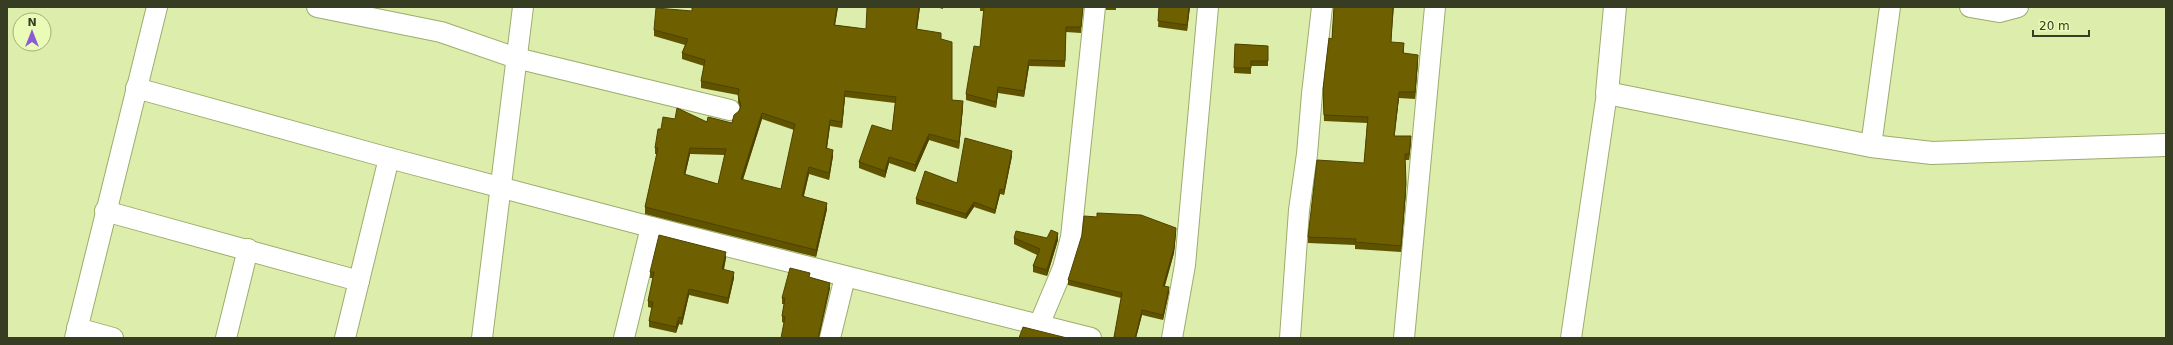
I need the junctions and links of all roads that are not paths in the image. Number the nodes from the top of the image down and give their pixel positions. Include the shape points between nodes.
1 (157, 7) edge
2 (317, 7) edge
3 (522, 7) edge
4 (1095, 7) edge
5 (1208, 7) edge
6 (1322, 7) edge
7 (1435, 7) edge
8 (1615, 7) edge
9 (1890, 7) edge
10 (1970, 7) edge
11 (2018, 7) edge
12 (516, 58) junction
13 (136, 88) junction
14 (1607, 93) junction
15 (730, 110) dead end
16 (2166, 145) edge
17 (1871, 146) junction
18 (389, 158) junction
19 (499, 188) junction
20 (105, 211) junction
21 (651, 227) junction
22 (248, 249) junction
23 (844, 277) junction
24 (359, 281) junction
25 (1039, 325) junction
26 (76, 333) edge
27 (113, 338) edge
28 (226, 338) edge
29 (345, 338) edge
30 (482, 338) edge
31 (624, 338) edge
32 (830, 338) edge
33 (1091, 338) edge
34 (1172, 338) edge
35 (1290, 338) edge
36 (1404, 338) edge
37 (1571, 338) edge

1 - 13 street
2 - 12 street via 441,32
3 - 12 street
4 - 25 street via 1071,237 1063,268
5 - 34 street via 1185,264
6 - 35 street via 1299,210
7 - 36 street
8 - 14 street
9 - 17 street
10 - 11 street via 1999,12
12 - 15 street
12 - 19 street
13 - 18 street
13 - 20 street
14 - 17 street
14 - 37 street
16 - 17 street via 1932,153
18 - 19 street
18 - 24 street
19 - 21 street
19 - 30 street
20 - 22 street
20 - 26 street
21 - 23 street
21 - 31 street
22 - 24 street
22 - 28 street
23 - 25 street
23 - 32 street
24 - 29 street
25 - 33 street
26 - 27 street

